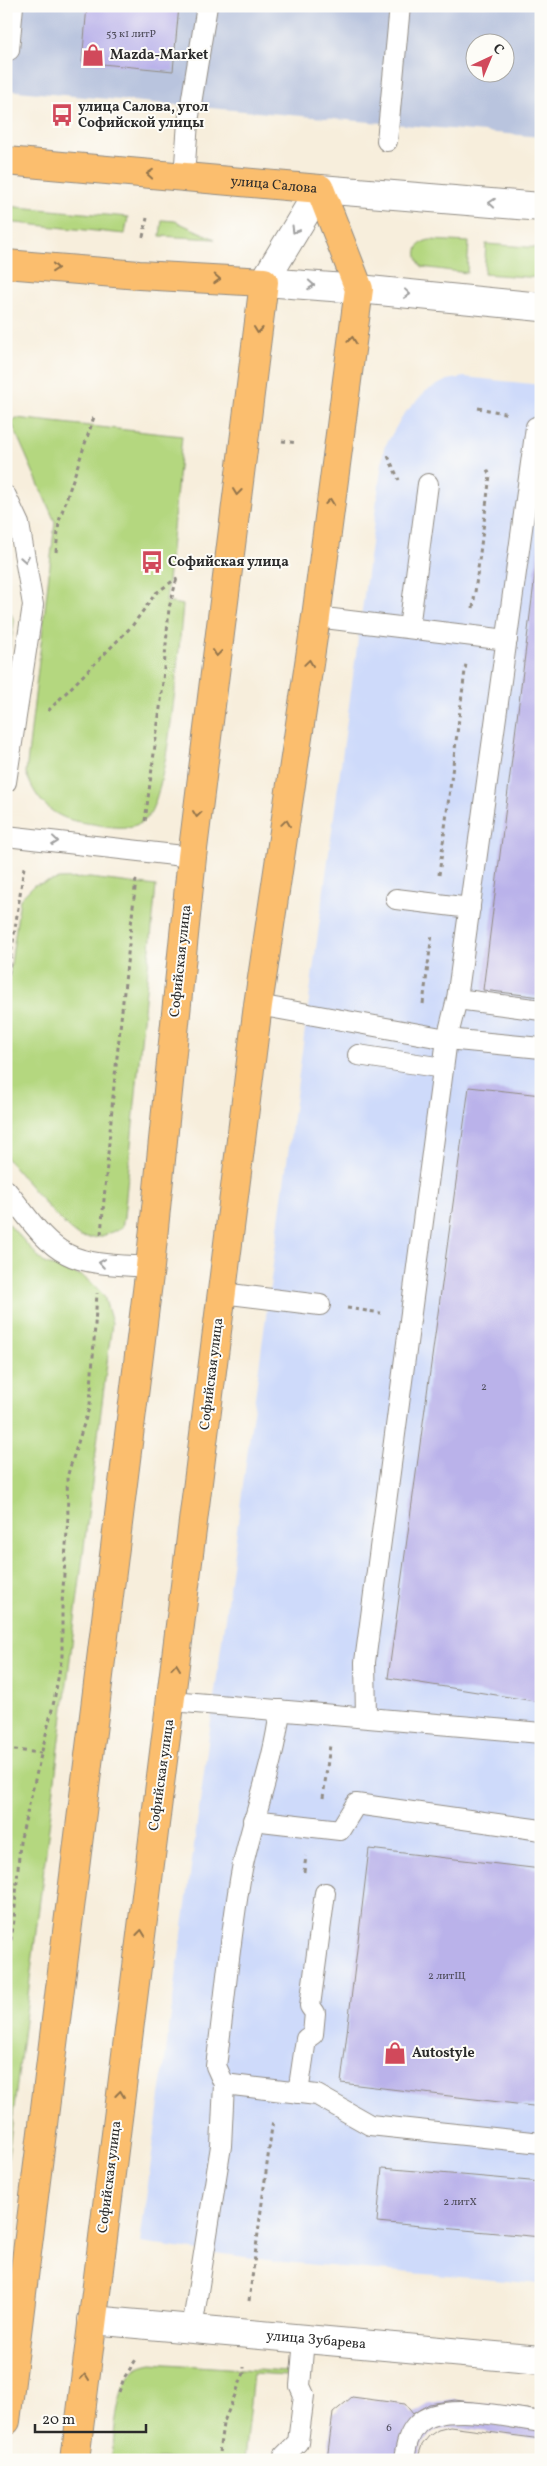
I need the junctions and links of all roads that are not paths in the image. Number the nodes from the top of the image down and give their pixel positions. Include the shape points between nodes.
1 (13, 6) edge
2 (207, 6) edge
3 (400, 6) edge
4 (6, 50) edge
5 (387, 141) dead end
6 (6, 160) edge
7 (184, 177) junction
8 (320, 189) junction
9 (541, 207) edge
10 (6, 264) edge
11 (264, 282) junction
12 (358, 289) junction
13 (541, 307) edge
14 (541, 425) edge
15 (428, 484) dead end
16 (6, 496) edge
17 (316, 617) junction
18 (409, 628) junction
19 (507, 640) junction
20 (7, 775) edge
21 (6, 836) edge
22 (192, 857) junction
23 (396, 899) dead end
24 (470, 908) junction
25 (457, 999) junction
26 (258, 1005) junction
27 (541, 1010) edge
28 (447, 1039) junction
29 (541, 1048) edge
30 (358, 1055) dead end
31 (443, 1068) junction
32 (6, 1190) edge
33 (150, 1267) junction
34 (222, 1293) junction
35 (320, 1305) road end
36 (172, 1701) junction
37 (280, 1710) junction
38 (366, 1716) junction
39 (541, 1733) edge
40 (252, 1820) junction
41 (541, 1830) edge
42 (325, 1893) dead end
43 (224, 2084) junction
44 (298, 2093) junction
45 (541, 2143) edge
46 (92, 2320) junction
47 (192, 2329) junction
48 (304, 2339) junction
49 (541, 2360) edge
50 (6, 2421) edge
51 (541, 2422) edge
52 (75, 2460) edge
53 (284, 2460) edge
54 (404, 2460) edge

1 - 4 lane via 9,50
2 - 7 lane via 188,122
3 - 5 lane
7 -> 6 main road, улица Салова
7 - 8 main road, улица Салова
9 -> 8 street, улица Салова
8 -> 11 street, Софийская улица
8 - 12 main road, Софийская улица
10 -> 11 main road
11 -> 12 street
11 -> 22 main road, Софийская улица
12 -> 13 street
17 -> 12 main road, Софийская улица
14 - 19 lane via 536,427
15 - 18 lane
16 -> 20 lane via 19,524 33,605
17 - 18 lane
26 -> 17 main road, Софийская улица
18 - 19 lane
19 - 24 lane
21 -> 22 lane
22 - 33 main road, Софийская улица
23 - 24 lane
24 - 25 lane
25 - 27 lane
25 - 28 lane
26 - 28 lane
26 - 34 main road, Софийская улица
28 - 29 lane
28 - 31 lane
30 - 31 lane
31 - 38 lane via 365,1662
33 -> 32 lane via 99,1263 67,1254 44,1236
33 - 50 main road, Софийская улица
34 - 35 lane
36 -> 34 main road, Софийская улица
36 - 37 lane
46 -> 36 main road, Софийская улица
37 - 38 lane
37 - 40 lane via 277,1736
38 - 39 lane
40 - 41 lane via 340,1830 356,1804
40 - 43 lane via 216,2066
42 - 44 lane via 310,2006 316,2013 313,2034 306,2039
43 - 44 lane
43 - 47 lane via 221,2146
44 - 45 lane via 317,2095 370,2125
46 - 47 street, улица Зубарева
52 -> 46 main road, Софийская улица
47 - 48 street, улица Зубарева
48 - 49 street, улица Зубарева
48 - 53 lane via 300,2386 304,2395 298,2442
51 - 54 lane via 444,2411 419,2423 407,2440

